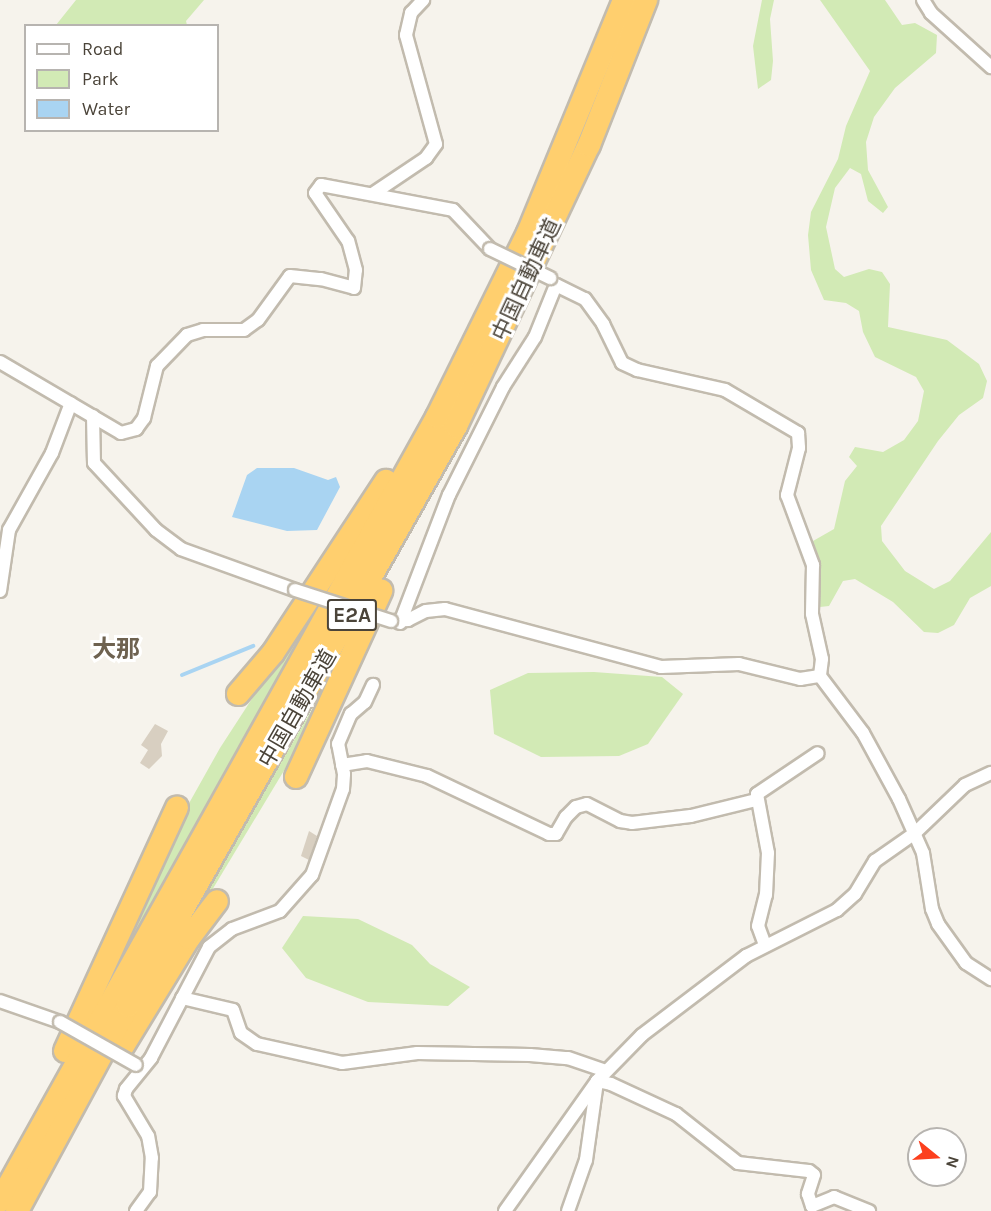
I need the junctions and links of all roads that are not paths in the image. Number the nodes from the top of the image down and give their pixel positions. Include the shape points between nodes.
1 (423, 0) edge
2 (624, 0) edge
3 (646, 0) edge
4 (923, 0) edge
5 (991, 67) edge
6 (374, 193) junction
7 (553, 281) junction
8 (470, 352) junction
9 (0, 362) edge
10 (71, 403) junction
11 (93, 416) junction
12 (456, 426) junction
13 (0, 591) edge
14 (395, 622) junction
15 (820, 676) junction
16 (373, 685) dead end
17 (238, 694) dead end
18 (818, 753) dead end
19 (342, 765) junction
20 (991, 773) edge
21 (296, 777) dead end
22 (756, 800) junction
23 (177, 807) dead end
24 (915, 833) junction
25 (217, 901) dead end
26 (765, 945) junction
27 (991, 979) edge
28 (183, 998) junction
29 (0, 1001) edge
30 (140, 1067) junction
31 (601, 1076) junction
32 (55, 1141) junction
33 (0, 1191) edge
34 (0, 1201) edge
35 (17, 1211) edge
36 (136, 1211) edge
37 (506, 1211) edge
38 (567, 1211) edge
39 (868, 1211) edge

1 - 6 street via 411,13 406,35 436,144 426,158
2 - 8 highway, 中国自動車道 / E2A via 572,133
3 - 12 highway, 中国自動車道 / E2A via 579,166
4 - 5 street via 931,13
6 - 7 street, bridge via 453,210 490,249
6 - 11 street via 321,185 315,193 348,241 356,270 354,288 290,276 258,320 244,330 203,330 187,335 157,366 144,418 136,429 121,433
7 - 14 street via 535,337 503,387 449,495
7 - 15 street via 585,299 603,324 622,363 725,390 798,433 799,448 787,495 813,565 812,614 822,659
8 - 17 highway via 439,387 339,555 273,653
8 - 34 highway, 中国自動車道 / E2A via 387,510 117,985
9 - 10 street
10 - 11 street
10 - 13 street via 52,453 9,530
11 - 14 street, bridge via 94,463 156,530 181,549
12 - 21 highway
12 - 32 highway, 中国自動車道 / E2A
14 - 15 street via 445,609 661,667 739,664 800,678
15 - 24 street via 863,733
16 - 19 street via 344,728 338,744
18 - 22 street via 764,788
19 - 22 street via 366,761 427,776 549,834 556,834 576,807 587,804 632,823 691,816
19 - 28 street via 340,798 312,875 280,911 219,936
20 - 24 street via 965,785
22 - 26 street via 768,853 766,895 758,926
23 - 33 highway
24 - 26 street via 875,861 855,894 837,910 790,937
24 - 27 street via 938,924 966,963
25 - 32 highway via 183,947 79,1121
26 - 31 street via 724,971 642,1035
28 - 30 street
28 - 31 street via 226,1005 238,1018 241,1033 257,1044 342,1063 417,1053 530,1055 568,1058
29 - 30 street, bridge via 60,1022
30 - 36 street via 124,1096 148,1136 152,1158 150,1192
31 - 37 street
31 - 38 street via 586,1160
31 - 39 street via 676,1114 738,1163 809,1171 814,1175 808,1194 812,1206 834,1197
32 - 35 highway, 中国自動車道 / E2A

